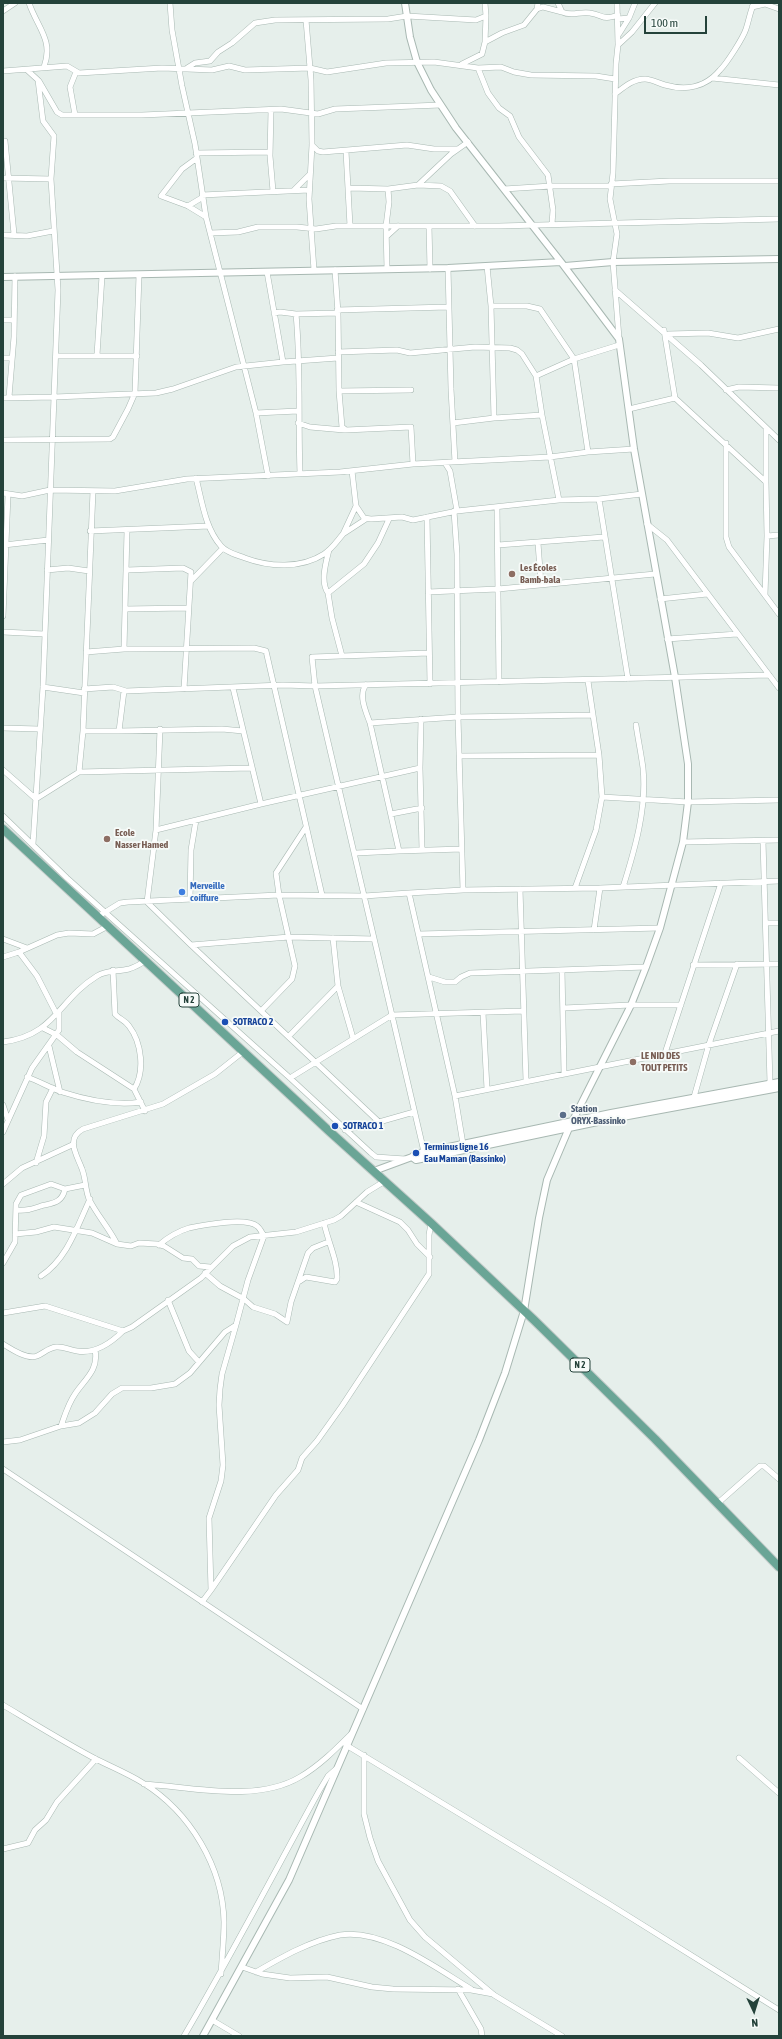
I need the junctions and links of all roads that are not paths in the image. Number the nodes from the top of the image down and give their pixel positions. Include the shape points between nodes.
1 (15, 3) edge
2 (29, 3) edge
3 (170, 3) edge
4 (404, 3) edge
5 (485, 3) edge
6 (538, 3) edge
7 (558, 3) edge
8 (617, 3) edge
9 (635, 3) edge
10 (656, 3) edge
11 (753, 5) edge
12 (536, 9) junction
13 (779, 9) edge
14 (3, 11) edge
15 (562, 12) junction
16 (407, 16) junction
17 (486, 16) junction
18 (618, 17) junction
19 (629, 18) junction
20 (306, 20) junction
21 (619, 34) junction
22 (485, 42) junction
23 (618, 45) junction
24 (417, 62) junction
25 (462, 65) junction
26 (44, 67) junction
27 (310, 68) junction
28 (478, 68) junction
29 (179, 69) junction
30 (186, 69) junction
31 (27, 70) junction
32 (3, 72) edge
33 (76, 72) junction
34 (712, 78) junction
35 (615, 79) junction
36 (38, 80) junction
37 (779, 85) edge
38 (615, 94) junction
39 (441, 105) junction
40 (271, 110) junction
41 (187, 112) junction
42 (311, 114) junction
43 (75, 115) junction
44 (3, 141) edge
45 (468, 142) junction
46 (312, 145) junction
47 (456, 149) junction
48 (346, 150) junction
49 (270, 152) junction
50 (321, 152) junction
51 (197, 156) junction
52 (311, 162) junction
53 (310, 174) junction
54 (3, 178) edge
55 (9, 178) junction
56 (51, 179) junction
57 (779, 181) edge
58 (418, 185) junction
59 (611, 185) junction
60 (551, 186) junction
61 (350, 188) junction
62 (388, 189) junction
63 (504, 189) junction
64 (294, 190) junction
65 (309, 190) junction
66 (273, 191) junction
67 (203, 196) junction
68 (188, 206) junction
69 (206, 217) junction
70 (779, 219) edge
71 (615, 222) junction
72 (532, 224) junction
73 (552, 224) junction
74 (350, 226) junction
75 (386, 226) junction
76 (398, 226) junction
77 (429, 226) junction
78 (475, 226) junction
79 (311, 229) junction
80 (53, 231) junction
81 (210, 233) junction
82 (14, 234) junction
83 (3, 235) edge
84 (387, 236) junction
85 (779, 259) edge
86 (613, 262) junction
87 (563, 264) junction
88 (487, 266) junction
89 (430, 268) junction
90 (448, 268) junction
91 (387, 269) junction
92 (314, 270) junction
93 (334, 270) junction
94 (267, 272) junction
95 (219, 273) junction
96 (139, 275) junction
97 (15, 276) junction
98 (57, 276) junction
99 (102, 276) junction
100 (3, 277) edge
101 (615, 290) junction
102 (491, 306) junction
103 (448, 307) junction
104 (337, 312) junction
105 (274, 313) junction
106 (296, 314) junction
107 (3, 320) edge
108 (14, 320) junction
109 (779, 329) edge
110 (666, 332) junction
111 (619, 342) junction
112 (491, 348) junction
113 (450, 350) junction
114 (338, 352) junction
115 (98, 355) junction
116 (56, 356) junction
117 (137, 356) junction
118 (3, 358) edge
119 (12, 358) junction
120 (338, 358) junction
121 (574, 359) junction
122 (283, 362) junction
123 (299, 362) junction
124 (244, 366) junction
125 (536, 376) junction
126 (779, 388) edge
127 (411, 390) dead end
128 (726, 390) junction
129 (339, 391) junction
130 (135, 393) junction
131 (54, 397) junction
132 (3, 398) edge
133 (9, 398) junction
134 (674, 398) junction
135 (629, 409) junction
136 (298, 411) junction
137 (256, 413) junction
138 (542, 415) junction
139 (494, 418) junction
140 (298, 423) junction
141 (453, 423) junction
142 (344, 430) junction
143 (766, 430) junction
144 (52, 439) junction
145 (3, 440) edge
146 (779, 440) edge
147 (726, 443) junction
148 (634, 449) junction
149 (588, 452) junction
150 (550, 457) junction
151 (455, 462) junction
152 (445, 463) junction
153 (413, 464) junction
154 (352, 471) junction
155 (300, 473) junction
156 (268, 476) junction
157 (196, 478) junction
158 (766, 482) junction
159 (50, 490) junction
160 (93, 491) junction
161 (5, 494) edge
162 (642, 494) junction
163 (599, 499) junction
164 (559, 500) junction
165 (356, 506) junction
166 (497, 506) junction
167 (455, 511) junction
168 (427, 517) junction
169 (366, 519) junction
170 (389, 519) junction
171 (647, 524) junction
172 (209, 526) junction
173 (127, 530) junction
174 (90, 531) junction
175 (343, 534) junction
176 (604, 536) junction
177 (767, 536) junction
178 (779, 536) edge
179 (48, 540) junction
180 (538, 542) junction
181 (4, 545) edge
182 (498, 545) junction
183 (223, 548) junction
184 (329, 550) junction
185 (47, 570) junction
186 (127, 570) junction
187 (89, 571) junction
188 (655, 574) junction
189 (612, 579) junction
190 (191, 581) junction
191 (541, 584) junction
192 (498, 589) junction
193 (4, 590) edge
194 (456, 590) junction
195 (428, 592) junction
196 (328, 593) junction
197 (707, 594) junction
198 (765, 596) junction
199 (660, 599) junction
200 (188, 608) junction
201 (125, 609) junction
202 (779, 614) edge
203 (3, 616) edge
204 (3, 632) edge
205 (44, 634) junction
206 (737, 634) junction
207 (667, 639) junction
208 (187, 648) junction
209 (124, 649) junction
210 (86, 652) junction
211 (429, 653) junction
212 (342, 656) junction
213 (769, 675) junction
214 (675, 677) junction
215 (628, 679) junction
216 (588, 681) junction
217 (499, 682) junction
218 (457, 683) junction
219 (430, 684) junction
220 (366, 685) junction
221 (273, 686) junction
222 (315, 686) junction
223 (43, 687) junction
224 (233, 688) junction
225 (779, 688) edge
226 (184, 689) junction
227 (84, 691) junction
228 (124, 691) junction
229 (593, 715) junction
230 (458, 717) junction
231 (421, 719) junction
232 (370, 723) junction
233 (636, 725) dead end
234 (3, 728) edge
235 (39, 729) junction
236 (160, 729) junction
237 (119, 730) junction
238 (83, 731) junction
239 (242, 731) junction
240 (599, 755) junction
241 (459, 756) junction
242 (251, 768) junction
243 (420, 768) junction
244 (3, 770) edge
245 (159, 771) junction
246 (79, 772) junction
247 (381, 778) junction
248 (340, 787) junction
249 (298, 796) junction
250 (602, 797) junction
251 (36, 799) junction
252 (643, 799) junction
253 (779, 800) edge
254 (688, 802) junction
255 (261, 804) junction
256 (422, 808) junction
257 (391, 814) junction
258 (3, 816) edge
259 (196, 820) junction
260 (306, 827) junction
261 (3, 829) edge
262 (156, 830) junction
263 (779, 840) edge
264 (764, 841) junction
265 (683, 842) junction
266 (33, 844) junction
267 (462, 849) junction
268 (422, 850) junction
269 (399, 851) junction
270 (356, 853) junction
271 (765, 881) junction
272 (779, 881) edge
273 (721, 883) junction
274 (672, 885) junction
275 (624, 886) junction
276 (575, 888) junction
277 (600, 888) junction
278 (520, 889) junction
279 (463, 890) junction
280 (409, 893) junction
281 (279, 895) junction
282 (322, 895) junction
283 (364, 896) junction
284 (190, 899) junction
285 (147, 902) junction
286 (101, 914) junction
287 (766, 923) junction
288 (779, 923) edge
289 (108, 926) junction
290 (660, 928) junction
291 (594, 930) junction
292 (522, 931) junction
293 (419, 934) junction
294 (289, 938) junction
295 (333, 938) junction
296 (3, 939) edge
297 (374, 939) junction
298 (191, 944) junction
299 (26, 948) junction
300 (19, 952) junction
301 (3, 957) edge
302 (146, 960) junction
303 (737, 964) junction
304 (768, 964) junction
305 (779, 964) edge
306 (693, 966) junction
307 (646, 967) junction
308 (113, 970) junction
309 (562, 970) junction
310 (522, 971) junction
311 (429, 977) junction
312 (338, 986) junction
313 (631, 1005) junction
314 (681, 1005) junction
315 (563, 1008) junction
316 (261, 1011) junction
317 (523, 1011) junction
318 (435, 1012) junction
319 (484, 1013) junction
320 (58, 1014) junction
321 (392, 1014) junction
322 (43, 1028) junction
323 (779, 1031) edge
324 (770, 1033) junction
325 (57, 1035) junction
326 (289, 1036) junction
327 (353, 1038) junction
328 (3, 1042) edge
329 (709, 1044) junction
330 (49, 1046) junction
331 (244, 1051) junction
332 (665, 1053) junction
333 (316, 1062) junction
334 (601, 1066) junction
335 (564, 1073) junction
336 (28, 1077) junction
337 (290, 1078) junction
338 (526, 1081) junction
339 (779, 1082) edge
340 (770, 1083) junction
341 (53, 1088) junction
342 (779, 1088) edge
343 (134, 1089) junction
344 (487, 1089) junction
345 (60, 1092) junction
346 (454, 1096) junction
347 (694, 1097) junction
348 (141, 1102) junction
349 (3, 1105) edge
350 (145, 1111) junction
351 (414, 1112) junction
352 (573, 1121) junction
353 (6, 1122) edge
354 (379, 1122) junction
355 (569, 1128) junction
356 (345, 1130) junction
357 (3, 1132) edge
358 (464, 1144) junction
359 (72, 1145) junction
360 (424, 1152) junction
361 (409, 1158) junction
362 (36, 1163) junction
363 (374, 1171) junction
364 (385, 1181) junction
365 (3, 1184) edge
366 (85, 1185) junction
367 (65, 1189) junction
368 (90, 1200) junction
369 (356, 1202) junction
370 (16, 1210) junction
371 (324, 1223) junction
372 (432, 1223) junction
373 (75, 1231) junction
374 (15, 1234) junction
375 (264, 1236) junction
376 (328, 1242) junction
377 (117, 1244) junction
378 (159, 1245) junction
379 (430, 1257) junction
380 (3, 1263) edge
381 (210, 1267) junction
382 (205, 1273) junction
383 (41, 1276) dead end
384 (299, 1282) junction
385 (244, 1299) junction
386 (168, 1300) junction
387 (524, 1311) junction
388 (3, 1313) edge
389 (236, 1325) junction
390 (123, 1331) junction
391 (3, 1344) edge
392 (95, 1350) junction
393 (199, 1362) junction
394 (61, 1426) junction
395 (3, 1442) edge
396 (3, 1469) edge
397 (779, 1479) edge
398 (718, 1503) junction
399 (779, 1567) edge
400 (211, 1590) junction
401 (202, 1602) junction
402 (3, 1705) edge
403 (363, 1709) junction
404 (351, 1734) junction
405 (346, 1745) junction
406 (364, 1755) junction
407 (739, 1758) dead end
408 (96, 1760) junction
409 (337, 1768) junction
410 (144, 1784) junction
411 (779, 1793) edge
412 (3, 1849) edge
413 (242, 1967) junction
414 (256, 1972) junction
415 (221, 1974) junction
416 (458, 1989) junction
417 (471, 1990) junction
418 (494, 1995) junction
419 (779, 2010) edge
420 (212, 2020) junction
421 (184, 2036) edge
422 (203, 2036) edge
423 (238, 2036) edge
424 (482, 2036) edge
425 (562, 2036) edge

1 - 14 street
2 - 26 street via 47,42 48,54
3 - 29 street
4 - 16 street
5 - 17 street
6 - 12 street
7 - 15 street
8 - 18 street
9 - 19 street
10 - 23 street
11 - 13 street via 765,4
11 - 34 street via 746,30 721,70
12 - 15 street
12 - 22 street via 524,25
15 - 18 street via 577,15 589,13 606,18
16 - 17 street via 474,20
16 - 20 street via 369,20
16 - 24 street
17 - 22 street
18 - 19 street
18 - 21 street
19 - 21 street
20 - 27 street
20 - 30 street via 275,20 251,24 240,37 218,52 214,59 205,63 195,63
21 - 23 street
22 - 25 street via 482,54
23 - 35 street
24 - 25 street
24 - 27 street via 376,64 327,72
24 - 39 street
25 - 28 street
26 - 31 street
26 - 33 street via 69,67
27 - 30 street via 245,70 229,66 212,70
27 - 42 street
28 - 35 street via 498,67 525,74
28 - 60 street via 488,93 499,108 510,116 519,137 548,175
29 - 30 street
29 - 33 street
29 - 41 street
31 - 32 street
31 - 36 street
33 - 43 street via 70,87
34 - 37 street
34 - 38 street via 699,86 689,88 676,88 643,79 629,83
35 - 38 street
36 - 43 street via 60,115
36 - 56 street via 43,120 54,136
38 - 59 street
39 - 42 street via 372,106
39 - 45 street
40 - 41 street
40 - 42 street via 299,110
40 - 49 street
41 - 43 street
41 - 51 street
42 - 46 street
44 - 55 street
45 - 47 street
45 - 63 street
46 - 50 street
46 - 52 street
47 - 48 street via 407,145
47 - 58 street
48 - 50 street
48 - 61 street
49 - 51 street
49 - 66 street
50 - 52 street via 316,154
51 - 67 street
51 - 68 street via 182,169 161,196
52 - 53 street
53 - 64 street
53 - 65 street
54 - 55 street
55 - 56 street
55 - 82 street
56 - 80 street
57 - 59 street via 669,181
58 - 62 street
58 - 78 street via 446,188
59 - 60 street
59 - 71 street via 610,206
60 - 63 street
60 - 73 street
61 - 62 street
61 - 74 street
62 - 75 street via 390,202
63 - 72 street
64 - 65 street
64 - 66 street
65 - 79 street
66 - 67 street
67 - 68 street
67 - 69 street
68 - 69 street
69 - 81 street
70 - 71 street
71 - 73 street
71 - 86 street via 617,241
72 - 73 street
72 - 78 street
72 - 87 street
74 - 75 street
74 - 79 street
75 - 76 street
75 - 84 street
76 - 77 street
76 - 84 street
77 - 78 street
77 - 89 street
79 - 81 street via 258,227 238,232
79 - 92 street
80 - 82 street via 28,236
80 - 98 street
81 - 95 street
82 - 83 street
84 - 91 street
85 - 86 street
86 - 87 street
86 - 101 street
87 - 88 street
87 - 111 street
88 - 90 street
88 - 102 street
89 - 90 street
89 - 91 street
90 - 103 street
91 - 93 street
92 - 93 street
92 - 94 street
93 - 104 street
94 - 95 street
94 - 105 street
95 - 96 street
95 - 124 street
96 - 99 street
96 - 117 street
97 - 98 street
97 - 100 street
97 - 108 street
98 - 99 street
98 - 116 street
99 - 115 street
101 - 110 street
101 - 111 street
102 - 112 street
102 - 121 street via 527,306 540,309
103 - 104 street
103 - 113 street
104 - 106 street
104 - 114 street
105 - 106 street
105 - 122 street
106 - 123 street
107 - 108 street
108 - 119 street
109 - 110 street via 738,338 708,333
110 - 128 street
110 - 134 street
111 - 121 street
111 - 135 street
112 - 113 street
112 - 125 street via 517,350
112 - 139 street
113 - 114 street via 410,353 397,350
113 - 141 street
114 - 120 street
115 - 116 street
115 - 117 street
116 - 131 street
117 - 130 street
118 - 119 street
119 - 133 street
120 - 123 street
120 - 129 street
121 - 125 street
121 - 149 street
122 - 123 street
122 - 124 street
123 - 136 street
124 - 130 street via 165,391
124 - 137 street
125 - 138 street
126 - 128 street via 739,387
127 - 129 street
128 - 143 street
129 - 142 street via 341,426
130 - 131 street
130 - 144 street via 112,438
131 - 133 street
131 - 144 street
132 - 133 street
134 - 135 street
134 - 147 street
135 - 148 street
136 - 137 street
136 - 140 street
137 - 156 street
138 - 139 street
138 - 150 street
139 - 141 street
140 - 142 street via 310,427
140 - 155 street
141 - 151 street
142 - 153 street via 412,427
143 - 146 street
143 - 158 street
144 - 145 street
144 - 159 street
147 - 158 street
147 - 198 street via 727,541
148 - 149 street
148 - 162 street
149 - 150 street
150 - 151 street
150 - 164 street
151 - 152 street
152 - 153 street
152 - 167 street via 450,471
153 - 154 street
154 - 155 street
154 - 165 street
155 - 156 street
156 - 157 street
157 - 160 street via 115,491
157 - 172 street
158 - 177 street
159 - 160 street
159 - 161 street via 22,496
159 - 179 street
160 - 174 street
161 - 181 street
162 - 163 street
162 - 171 street
163 - 164 street
163 - 176 street
164 - 166 street
165 - 169 street
165 - 175 street
166 - 167 street
166 - 182 street
167 - 168 street
167 - 194 street
168 - 170 street via 413,520 402,517
168 - 195 street
169 - 170 street
169 - 175 street
170 - 196 street via 378,543 364,564
171 - 188 street
171 - 197 street via 667,540
172 - 173 street
172 - 183 street
173 - 174 street
173 - 186 street
174 - 187 street
175 - 184 street
176 - 180 street
176 - 189 street
177 - 178 street
177 - 198 street
179 - 181 street
179 - 185 street
180 - 182 street
180 - 191 street
181 - 193 street
182 - 192 street
183 - 184 street via 255,562 279,565 312,560
183 - 190 street
184 - 196 street via 325,565
185 - 187 street via 68,568
185 - 205 street
186 - 190 street via 186,568 191,572
186 - 201 street
187 - 210 street
188 - 189 street
188 - 199 street
189 - 191 street
189 - 215 street
190 - 200 street
191 - 192 street
192 - 194 street
192 - 217 street
193 - 203 street
194 - 195 street
194 - 218 street
195 - 211 street
196 - 212 street
197 - 199 street
197 - 206 street
198 - 202 street
199 - 207 street
200 - 201 street
200 - 208 street
201 - 209 street
204 - 205 street
205 - 223 street
206 - 207 street
206 - 213 street
207 - 214 street
208 - 209 street
208 - 221 street via 263,649 267,655
208 - 226 street
209 - 210 street
210 - 227 street
211 - 212 street
211 - 219 street
212 - 222 street via 312,657
213 - 214 street
213 - 225 street
214 - 215 street
214 - 254 street via 688,764
215 - 216 street
216 - 217 street
216 - 229 street
217 - 218 street
218 - 219 street
218 - 230 street
219 - 220 street
220 - 222 street
220 - 232 street via 363,695
221 - 222 street
221 - 224 street
221 - 249 street
222 - 248 street
223 - 227 street
223 - 235 street
224 - 226 street
224 - 239 street
226 - 228 street
227 - 228 street via 113,688
227 - 238 street
228 - 237 street
229 - 230 street
229 - 240 street
230 - 231 street
230 - 241 street
231 - 232 street
231 - 243 street
232 - 247 street
233 - 252 street via 643,769
234 - 235 street
235 - 251 street
236 - 237 street
236 - 239 street
236 - 245 street
237 - 238 street
238 - 246 street
239 - 242 street
240 - 241 street
240 - 250 street
241 - 267 street
242 - 245 street
242 - 255 street
243 - 247 street
243 - 256 street
244 - 251 street
245 - 246 street
245 - 262 street
246 - 251 street
247 - 248 street
247 - 257 street
248 - 249 street
248 - 270 street
249 - 255 street
249 - 260 street
250 - 252 street
250 - 276 street via 596,830
251 - 266 street
252 - 254 street
252 - 275 street
253 - 254 street
254 - 265 street
255 - 259 street
256 - 257 street
256 - 268 street
257 - 269 street
258 - 266 street
259 - 262 street
259 - 284 street via 191,850
260 - 281 street via 277,870
260 - 282 street
261 - 286 main road, N 2
262 - 285 street
263 - 264 street
264 - 265 street
264 - 271 street
265 - 274 street
266 - 286 street
267 - 268 street
267 - 279 street
268 - 269 street
269 - 270 street
270 - 283 street
271 - 272 street
271 - 273 street
271 - 287 street
273 - 274 street
273 - 306 street
274 - 275 street
274 - 290 street
275 - 277 street
276 - 277 street
276 - 278 street
277 - 291 street
278 - 279 street
278 - 292 street
279 - 280 street
280 - 283 street
280 - 293 street
281 - 282 street
281 - 284 street
281 - 294 street
282 - 283 street
283 - 297 street
284 - 285 street
285 - 286 street via 120,903
285 - 298 street
286 - 289 main road, N 2
286 - 337 street
287 - 288 street
287 - 304 street
289 - 299 street via 93,934 69,933
289 - 302 main road, N 2
290 - 291 street
290 - 307 street
291 - 292 street
292 - 293 street
292 - 310 street
293 - 311 street
294 - 295 street
294 - 298 street
294 - 316 street via 295,966 294,975
295 - 297 street
295 - 312 street
296 - 299 street
297 - 321 street
298 - 316 street
299 - 300 street
300 - 301 street
300 - 320 street via 37,976
302 - 308 street via 131,969
302 - 331 main road, N 2
303 - 304 street
303 - 306 street
303 - 329 street
304 - 305 street
304 - 324 street
306 - 314 street
307 - 309 street
307 - 313 street
308 - 320 street via 84,985
308 - 343 street via 115,1014 130,1026 140,1055 140,1073
309 - 310 street
309 - 315 street
310 - 311 street via 470,973 461,976 455,982
310 - 317 street
311 - 318 street
312 - 326 street
312 - 327 street
313 - 314 street
313 - 315 street
313 - 334 street
314 - 332 street
315 - 335 street
316 - 326 street
317 - 319 street
317 - 338 street
318 - 319 street
318 - 321 street
318 - 346 street
319 - 344 street
320 - 322 street
320 - 325 street via 60,1024
321 - 327 street
321 - 351 street
322 - 325 street
322 - 328 street via 22,1038
323 - 324 street
324 - 329 street
324 - 340 street
325 - 330 street
325 - 343 street via 77,1052
326 - 333 street
327 - 333 street
329 - 332 street
329 - 347 street
330 - 336 street
330 - 345 street
331 - 350 street via 215,1074 183,1094
331 - 363 main road, N 2
332 - 334 street
333 - 337 street
333 - 354 street
334 - 335 street
334 - 352 street
335 - 338 street
336 - 341 street
336 - 353 street
337 - 356 street
338 - 344 street
339 - 340 street
340 - 347 street
341 - 345 street
341 - 362 street via 46,1102 44,1136
342 - 355 street
343 - 348 street
344 - 346 street
345 - 348 street via 110,1103
346 - 358 street
347 - 352 street
348 - 350 street
349 - 353 street
350 - 359 street via 82,1129 75,1135
351 - 354 street
351 - 360 street
352 - 355 street
352 - 358 street
353 - 357 street
354 - 356 street
355 - 361 street via 416,1160
355 - 387 street via 547,1180
356 - 361 street via 374,1156
358 - 360 street
359 - 362 street
359 - 366 street via 83,1172
360 - 361 street
361 - 363 street
362 - 365 street via 22,1168
363 - 364 main road, N 2
364 - 369 street via 366,1192
364 - 372 main road, N 2
366 - 367 street
366 - 368 street
367 - 370 street via 62,1198 53,1205 28,1211
367 - 370 street via 51,1184 21,1195
368 - 373 street
368 - 377 street
369 - 371 street via 341,1216
369 - 379 street via 400,1222
370 - 374 street
371 - 375 street via 296,1232
371 - 376 street
372 - 379 street via 429,1235
372 - 387 main road, N 2
373 - 374 street via 50,1227 36,1232
373 - 377 street via 92,1233
373 - 383 street via 64,1254
374 - 380 street via 15,1242
375 - 378 street via 254,1224 230,1222 188,1229
375 - 381 street via 250,1237 233,1246
375 - 385 street
376 - 384 street via 309,1251
376 - 384 street via 337,1266 337,1280 334,1282 306,1277
377 - 378 street
378 - 381 street via 183,1258 192,1259 199,1266
379 - 400 street via 429,1274 371,1365 302,1458 298,1470 276,1495
381 - 382 street
382 - 385 street via 220,1286
382 - 386 street
384 - 385 street via 287,1322 275,1314 253,1307
385 - 389 street
386 - 390 street
386 - 393 street via 189,1352
387 - 398 main road, N 2
387 - 403 street via 479,1440
388 - 390 street via 44,1306
389 - 393 street via 225,1332
389 - 400 street via 220,1389 223,1465 221,1481 209,1518
390 - 392 street via 115,1339
391 - 392 street via 32,1357 58,1346 77,1352
392 - 394 street via 96,1359 92,1373 75,1394
393 - 394 street via 190,1373 175,1384 118,1390 87,1418 75,1424
394 - 395 street via 35,1436
396 - 401 street
397 - 398 street via 764,1466 760,1466
398 - 399 main road, N 2
400 - 401 street
401 - 403 street
402 - 408 street
403 - 404 street
404 - 405 street
404 - 410 street via 316,1766 298,1778 276,1786 228,1792
405 - 406 street
405 - 409 street
406 - 418 street via 364,1814 378,1861 398,1898 410,1920 425,1937
406 - 419 street
407 - 411 street
408 - 410 street
408 - 412 street via 57,1802 28,1843
409 - 413 street via 289,1880
409 - 415 street via 328,1776 319,1791
410 - 415 street via 182,1815 205,1849 216,1876 224,1922
413 - 414 street
413 - 420 street
414 - 416 street via 290,1978 327,1977 394,1989
414 - 417 street via 306,1946 353,1934 408,1951
415 - 421 street
416 - 417 street
416 - 424 street via 481,2029
417 - 418 street
418 - 425 street
420 - 422 street
420 - 423 street

